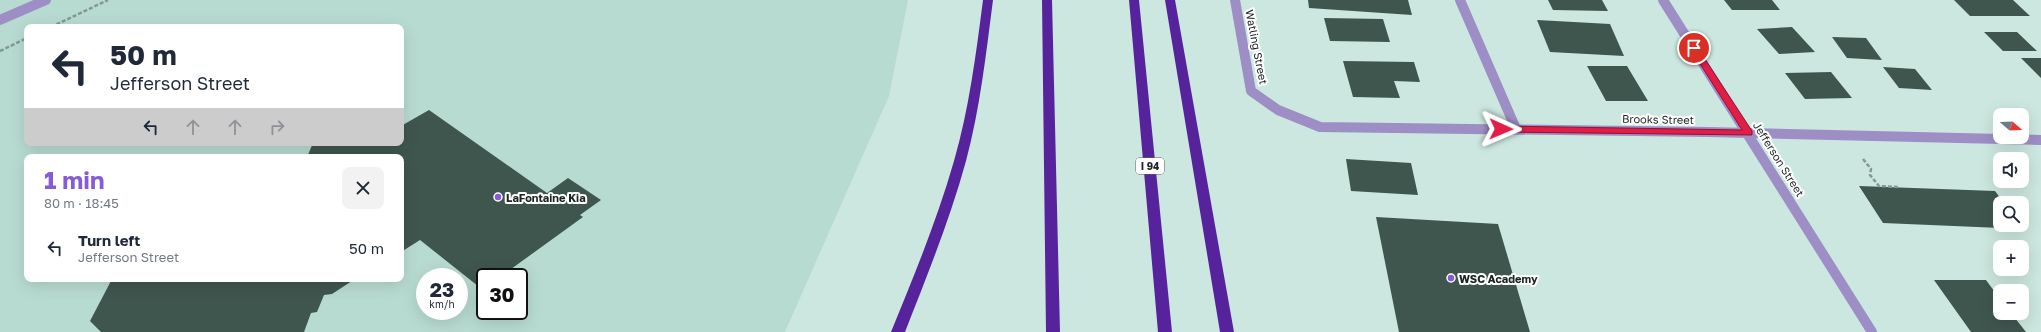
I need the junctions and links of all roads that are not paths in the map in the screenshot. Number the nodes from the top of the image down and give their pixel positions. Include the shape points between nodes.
1 (46, 0) edge
2 (988, 0) edge
3 (1047, 0) edge
4 (1134, 0) edge
5 (1170, 0) edge
6 (1236, 0) edge
7 (1460, 0) edge
8 (1663, 0) edge
9 (0, 20) edge
10 (1278, 110) joint
11 (1516, 129) junction
12 (1748, 133) junction
13 (2041, 140) edge
14 (898, 332) edge
15 (1053, 332) edge
16 (1165, 332) edge
17 (1227, 332) edge
18 (1872, 332) edge

1 - 9 street
2 - 14 highway via 975,93 960,161 931,248
3 - 15 highway
4 - 16 highway, I 94
5 - 17 highway
6 - 10 street, Watling Street via 1251,91
7 - 11 street
8 - 12 street, Jefferson Street
10 - 11 street, Brooks Street via 1320,127
11 - 12 street, Brooks Street
12 - 13 street, Brooks Street
12 - 18 street, Jefferson Street

